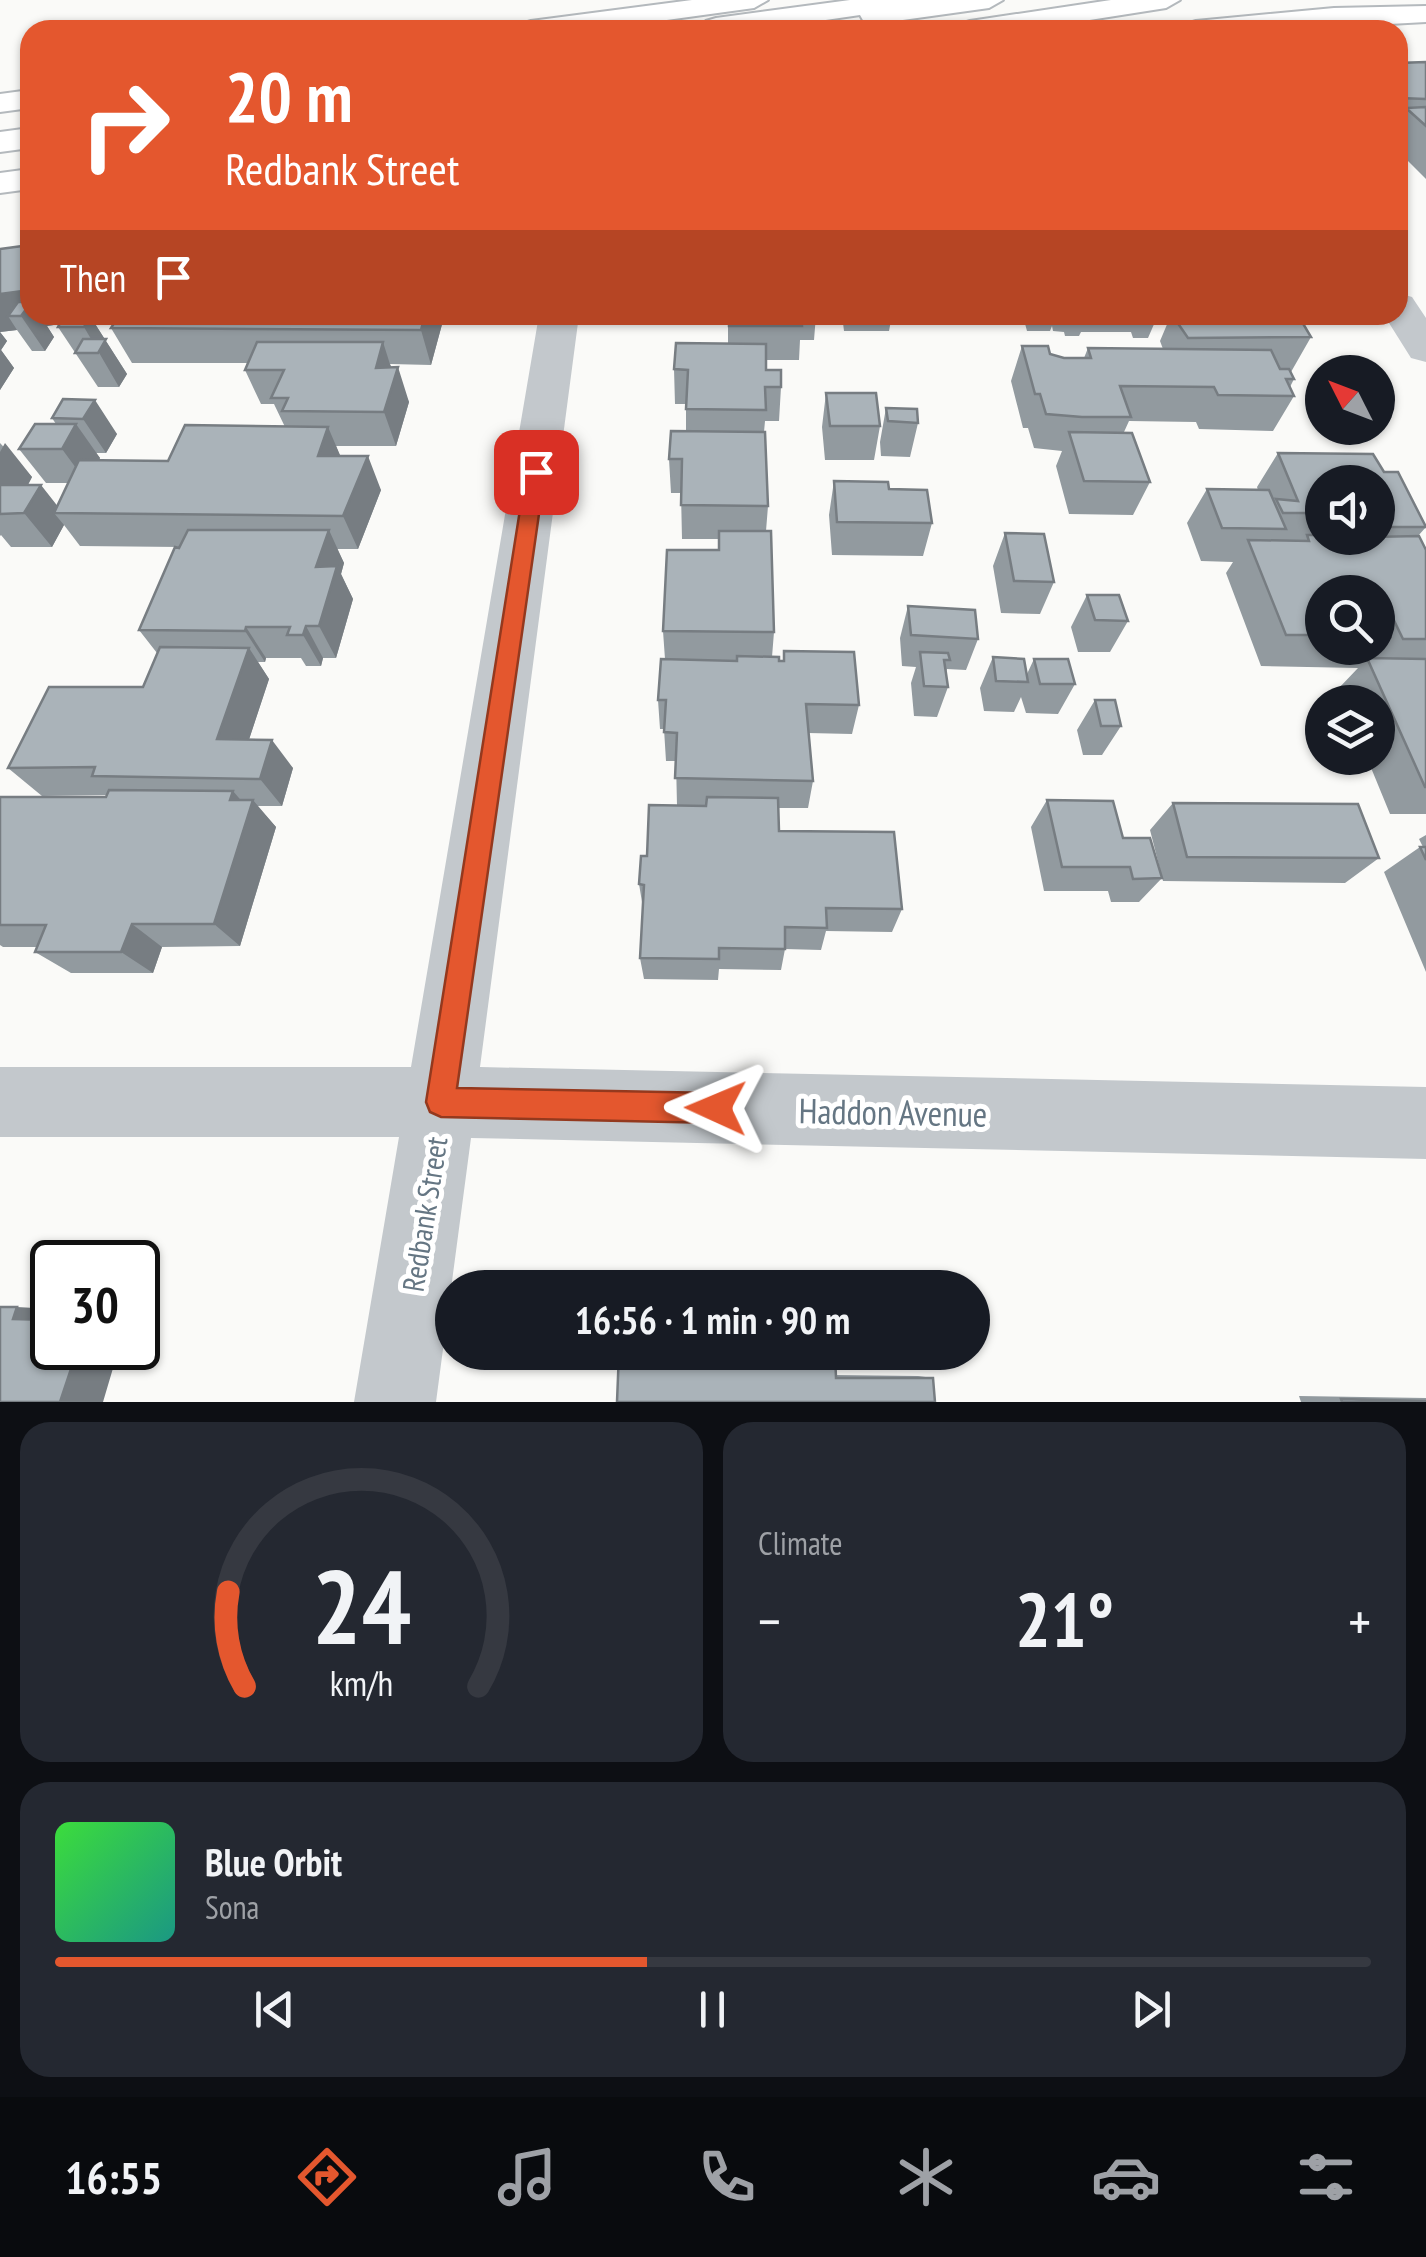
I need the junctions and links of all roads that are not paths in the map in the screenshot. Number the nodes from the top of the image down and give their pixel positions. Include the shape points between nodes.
1 (627, 0) edge
2 (754, 0) edge
3 (911, 0) edge
4 (989, 0) edge
5 (1166, 0) edge
6 (1426, 14) edge
7 (549, 20) edge
8 (605, 20) edge
9 (768, 20) edge
10 (848, 20) edge
11 (1035, 20) edge
12 (1295, 20) edge
13 (1408, 321) edge
14 (558, 325) edge
15 (1426, 349) edge
16 (0, 1102) edge
17 (441, 1102) junction
18 (1426, 1123) edge
19 (395, 1402) edge

1 - 7 highway
2 - 8 highway
3 - 9 highway
4 - 10 highway
5 - 11 highway
6 - 12 highway
13 - 15 street
14 - 17 street, Redbank Street
16 - 17 street, Haddon Avenue
17 - 18 street, Haddon Avenue
17 - 19 street, Redbank Street

